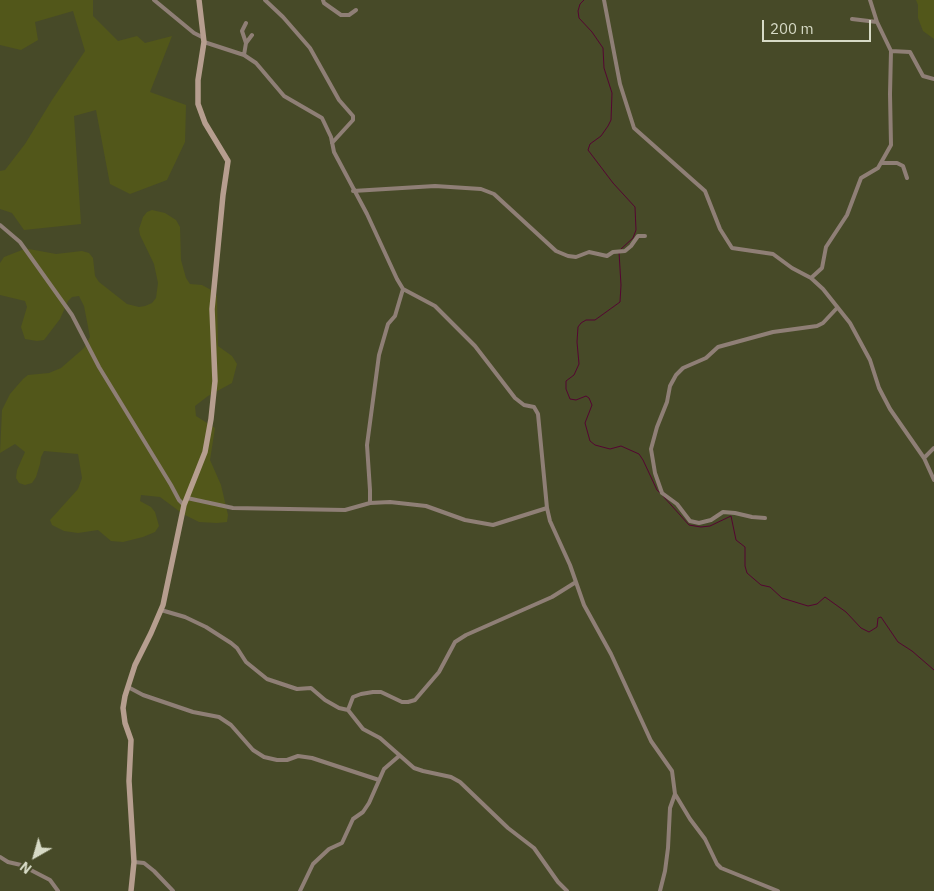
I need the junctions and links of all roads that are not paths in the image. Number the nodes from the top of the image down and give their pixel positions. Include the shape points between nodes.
1 (154, 0) edge
2 (199, 0) edge
3 (265, 0) edge
4 (324, 0) edge
5 (604, 0) edge
6 (870, 0) edge
7 (356, 10) dead end
8 (852, 19) dead end
9 (246, 22) dead end
10 (877, 22) junction
11 (252, 35) dead end
12 (204, 40) junction
13 (246, 43) junction
14 (891, 51) junction
15 (244, 55) junction
16 (934, 79) edge
17 (332, 143) junction
18 (881, 163) junction
19 (907, 178) dead end
20 (353, 191) junction
21 (0, 226) edge
22 (645, 236) dead end
23 (811, 278) junction
24 (403, 289) junction
25 (838, 308) junction
26 (934, 448) edge
27 (924, 458) junction
28 (934, 480) edge
29 (186, 502) junction
30 (370, 503) junction
31 (547, 508) junction
32 (765, 518) dead end
33 (576, 582) junction
34 (161, 610) junction
35 (127, 687) junction
36 (348, 710) junction
37 (399, 756) junction
38 (379, 780) junction
39 (675, 794) junction
40 (0, 857) edge
41 (134, 862) junction
42 (58, 891) edge
43 (131, 891) edge
44 (173, 891) edge
45 (300, 891) edge
46 (568, 891) edge
47 (660, 891) edge
48 (778, 891) edge

1 - 12 street
2 - 12 main road
3 - 17 street via 310,48 339,100 353,116
4 - 7 street via 341,15 349,15
5 - 23 street via 620,84 634,128 705,191 720,229 732,248 773,254
6 - 10 street
8 - 10 street
9 - 13 street via 242,31
10 - 14 street
11 - 13 street
12 - 15 street
12 - 29 main road via 198,104 205,123 228,161 212,308 215,382 211,419 205,452
13 - 15 street
14 - 16 street via 910,52 923,76
14 - 18 street via 892,141
15 - 17 street via 256,63 284,96 322,118
17 - 20 street
18 - 19 street via 903,166
18 - 23 street via 861,178 847,215 826,247 822,268
20 - 22 street via 435,186 481,189 494,194 556,251 568,256 589,252 607,256 625,251 638,236
20 - 24 street
21 - 29 street via 20,242 72,315 99,367 179,500
23 - 25 street
24 - 30 street via 379,355 367,446
24 - 31 street via 440,311 475,346 515,398 534,407 538,414
25 - 27 street via 870,360 890,409
25 - 32 street via 817,326 773,332 718,347 706,358 684,368 670,386 651,449 662,493 677,504 690,521 700,523 723,512
26 - 27 street
27 - 28 street
29 - 30 street via 233,508 345,510
29 - 34 main road
30 - 31 street via 426,506 465,520 493,525
31 - 33 street
33 - 36 street via 552,597 466,634 455,642 439,672 415,700 402,702 381,692 367,693 353,697
33 - 39 street via 584,605 611,654 651,741 672,771
34 - 35 main road
34 - 36 street via 185,617 214,632 237,648 246,662 267,679 297,689 311,688 325,700
35 - 38 street via 193,712 218,717 231,725 264,758 312,758
35 - 41 main road via 123,708 132,740 129,781
36 - 37 street via 362,729 380,738
37 - 38 street via 384,769
37 - 46 street via 414,768 460,782 534,848
38 - 45 street via 363,812 353,818 342,843 329,849 313,864
39 - 47 street via 670,808 665,871
39 - 48 street via 706,839 721,868
40 - 42 street via 50,880
41 - 43 main road
41 - 44 street via 144,863

